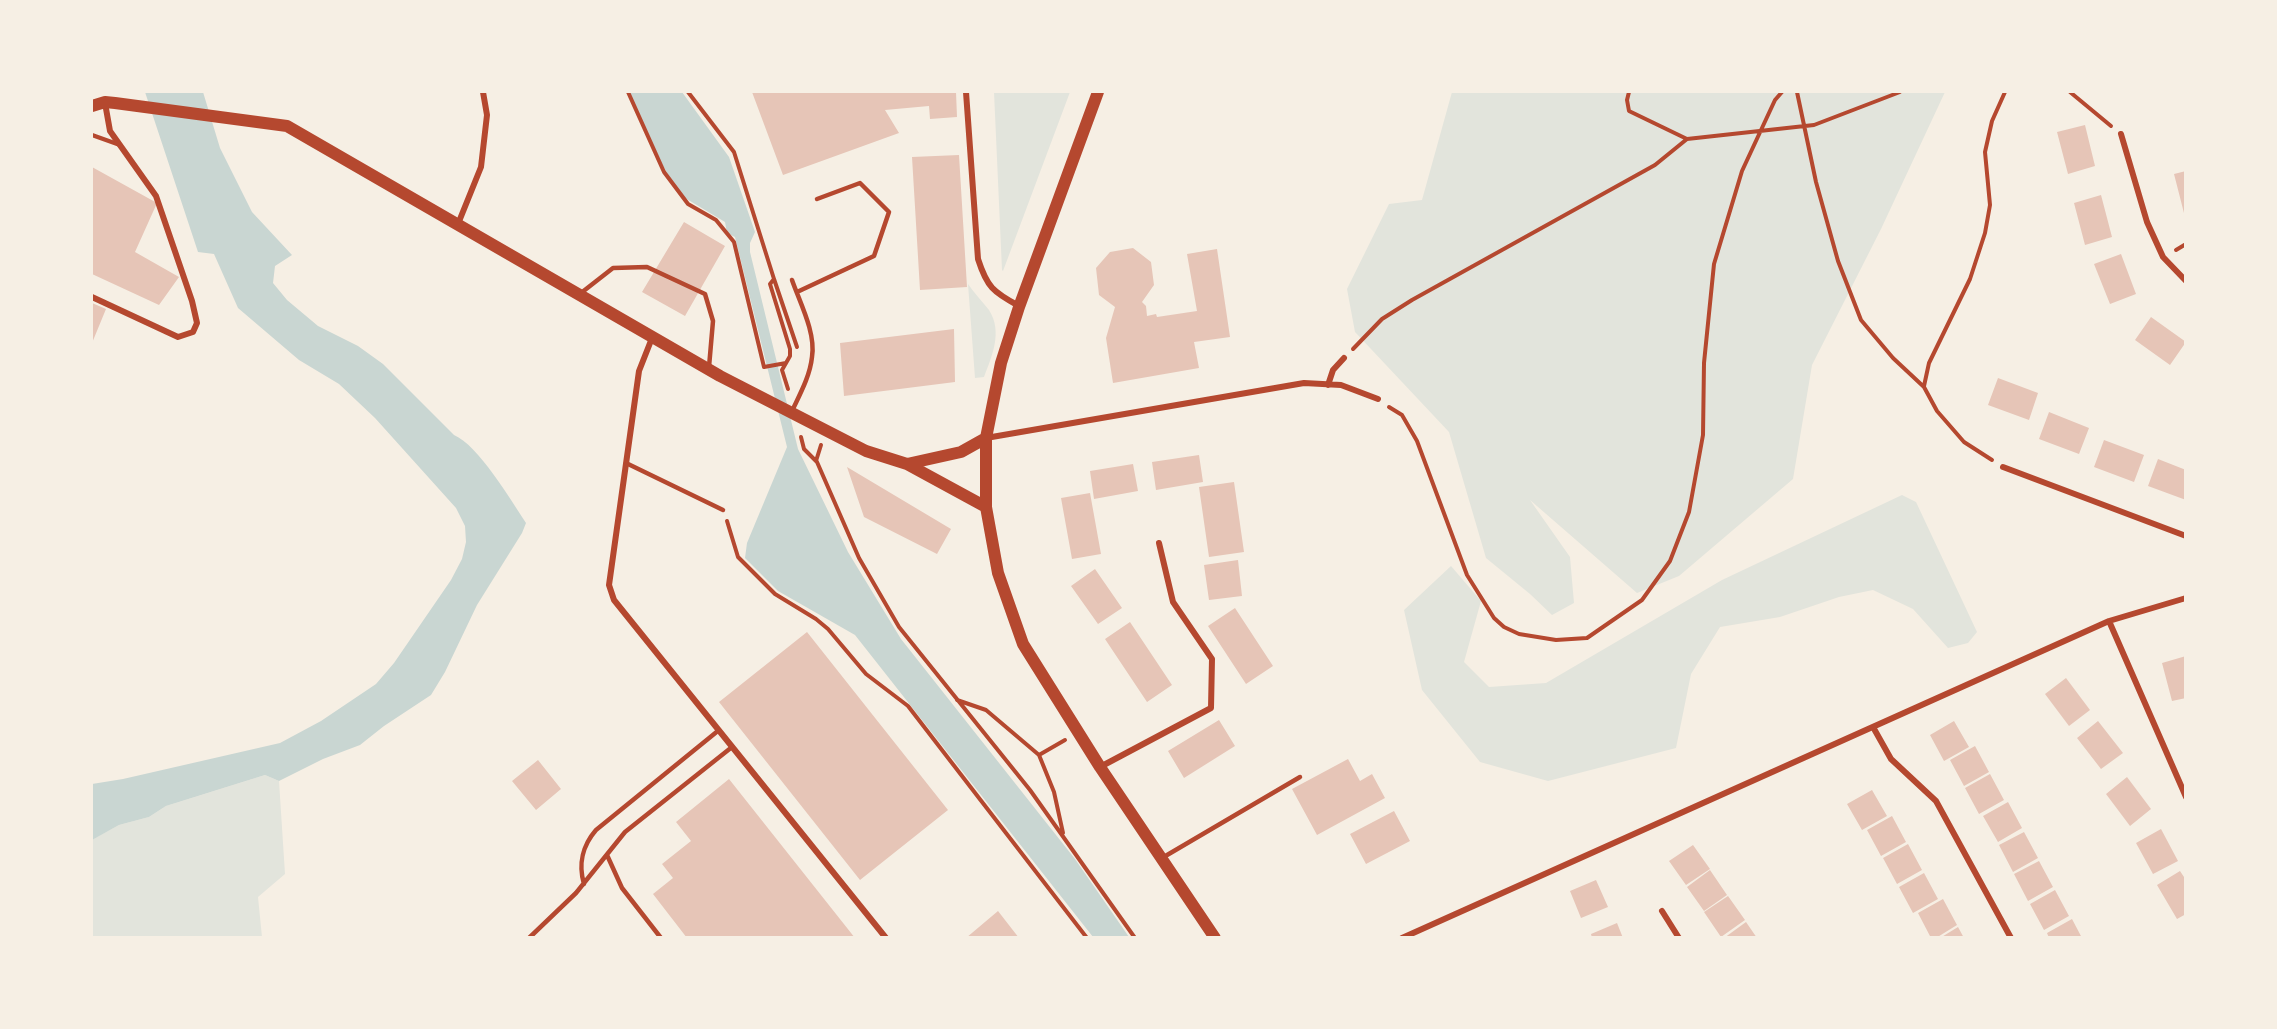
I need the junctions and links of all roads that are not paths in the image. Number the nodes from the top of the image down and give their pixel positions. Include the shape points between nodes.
1 (483, 92) edge
2 (966, 92) edge
3 (1098, 92) edge
4 (92, 95) edge
5 (112, 99) edge
6 (92, 106) edge
7 (2121, 134) road end
8 (92, 135) edge
9 (120, 145) junction
10 (817, 199) dead end
11 (458, 224) junction
12 (792, 280) dead end
13 (2186, 281) edge
14 (797, 292) junction
15 (579, 295) junction
16 (92, 297) edge
17 (1019, 307) junction
18 (652, 338) junction
19 (1344, 358) road end
20 (709, 370) junction
21 (1329, 385) junction
22 (1378, 399) road end
23 (794, 408) junction
24 (986, 438) junction
25 (626, 463) junction
26 (907, 464) junction
27 (2003, 467) road end
28 (986, 507) junction
29 (723, 510) road end
30 (2186, 536) edge
31 (1159, 543) dead end
32 (2186, 598) edge
33 (2109, 621) junction
34 (1873, 727) junction
35 (719, 730) junction
36 (732, 747) junction
37 (1100, 767) junction
38 (1300, 777) dead end
39 (2186, 797) edge
40 (607, 855) junction
41 (1162, 858) junction
42 (584, 884) junction
43 (1662, 911) dead end
44 (529, 938) edge
45 (661, 938) edge
46 (886, 938) edge
47 (1215, 938) edge
48 (1402, 938) edge
49 (1679, 938) edge
50 (2011, 938) edge

1 - 11 street via 487,115 481,167
2 - 17 street via 978,259 996,293
3 - 17 main road
4 - 5 main road
5 - 6 main road
5 - 9 street via 110,131
5 - 11 main road via 287,126
7 - 13 street via 2147,222 2163,257
8 - 9 lane
9 - 16 street via 156,196 197,323 193,332 178,337
10 - 14 lane via 860,183 889,212 874,256
11 - 15 main road
12 - 14 lane
14 - 23 lane via 813,356
15 - 18 main road
15 - 20 lane via 612,268 647,267 705,294 712,321
17 - 24 main road
18 - 20 main road
18 - 25 street via 639,371
19 - 21 street via 1333,370
20 - 23 main road via 772,404
21 - 22 street via 1341,385
21 - 24 street via 1304,383
23 - 26 main road via 815,425 866,451
24 - 26 main road via 961,452
24 - 28 main road
25 - 29 lane
25 - 35 street via 609,585 614,600
26 - 28 main road
27 - 30 street
28 - 37 main road via 999,573 1023,644
31 - 37 street via 1173,602 1212,659 1211,708
32 - 33 street
33 - 34 street
33 - 39 street
34 - 48 street
34 - 50 street via 1891,759 1936,801
35 - 36 street
35 - 42 lane via 586,841 581,872
36 - 40 lane via 625,831
36 - 46 street
37 - 41 main road
38 - 41 lane
40 - 42 lane
40 - 45 lane via 622,888
41 - 47 main road
42 - 44 lane
43 - 49 street

